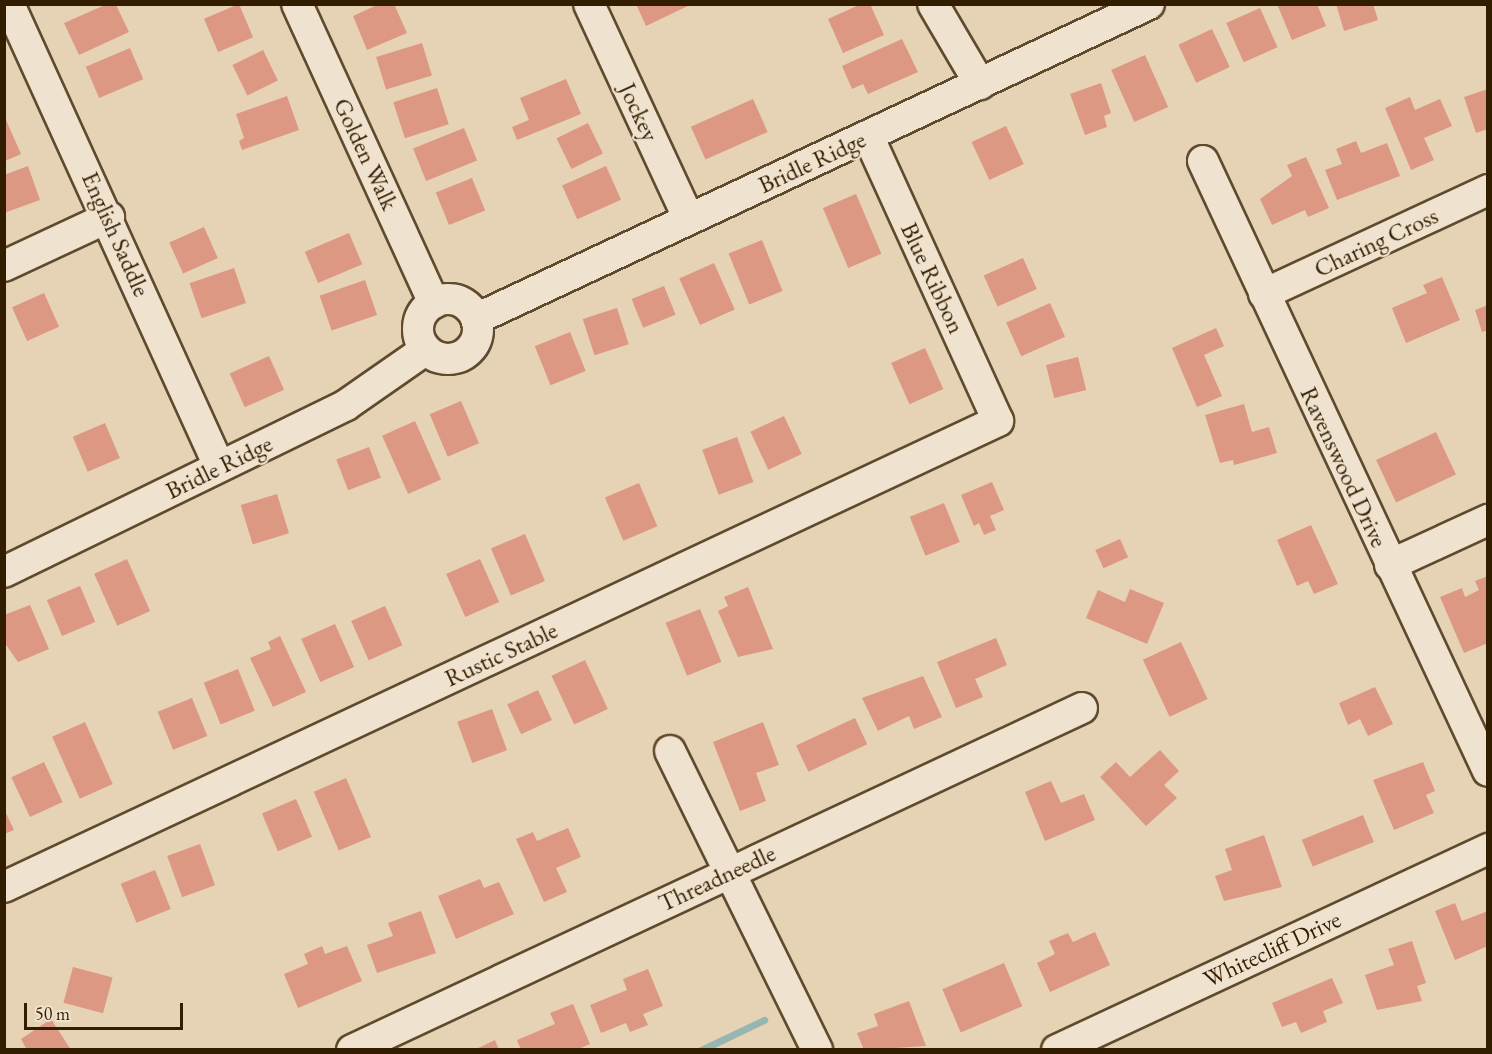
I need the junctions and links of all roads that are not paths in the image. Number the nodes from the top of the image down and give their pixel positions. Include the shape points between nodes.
1 (9, 4) edge
2 (297, 4) edge
3 (589, 4) edge
4 (933, 4) edge
5 (1149, 4) edge
6 (980, 84) junction
7 (868, 136) junction
8 (1203, 161) dead end
9 (1488, 190) edge
10 (109, 217) junction
11 (689, 219) junction
12 (4, 266) edge
13 (1264, 294) junction
14 (434, 303) junction
15 (476, 319) junction
16 (425, 350) junction
17 (998, 422) joint
18 (219, 466) junction
19 (1488, 520) edge
20 (1390, 565) junction
21 (4, 572) edge
22 (1082, 708) dead end
23 (670, 751) dead end
24 (1488, 771) edge
25 (1488, 849) edge
26 (732, 871) junction
27 (4, 887) edge
28 (352, 1050) edge
29 (817, 1050) edge
30 (1057, 1050) edge

1 - 10 street, English Saddle
2 - 14 street, Golden Walk
3 - 11 street, Jockey
4 - 6 street
5 - 6 street, Bridle Ridge
6 - 7 street, Bridle Ridge
7 - 11 street, Bridle Ridge
7 - 17 street, Blue Ribbon
8 - 13 street, Ravenswood Drive
9 - 13 street, Charing Cross
10 - 12 street
10 - 18 street, English Saddle
11 - 15 street, Bridle Ridge
13 - 20 street, Ravenswood Drive
14 - 15 street via 459,302
14 - 16 street via 418,329
15 - 16 street via 476,339 464,355 444,359
16 - 18 street, Bridle Ridge via 346,405
17 - 27 street, Rustic Stable
18 - 21 street, Bridle Ridge
19 - 20 street
20 - 24 street, Ravenswood Drive
22 - 26 street, Threadneedle
23 - 26 street
25 - 30 street, Whitecliff Drive
26 - 28 street, Threadneedle
26 - 29 street

